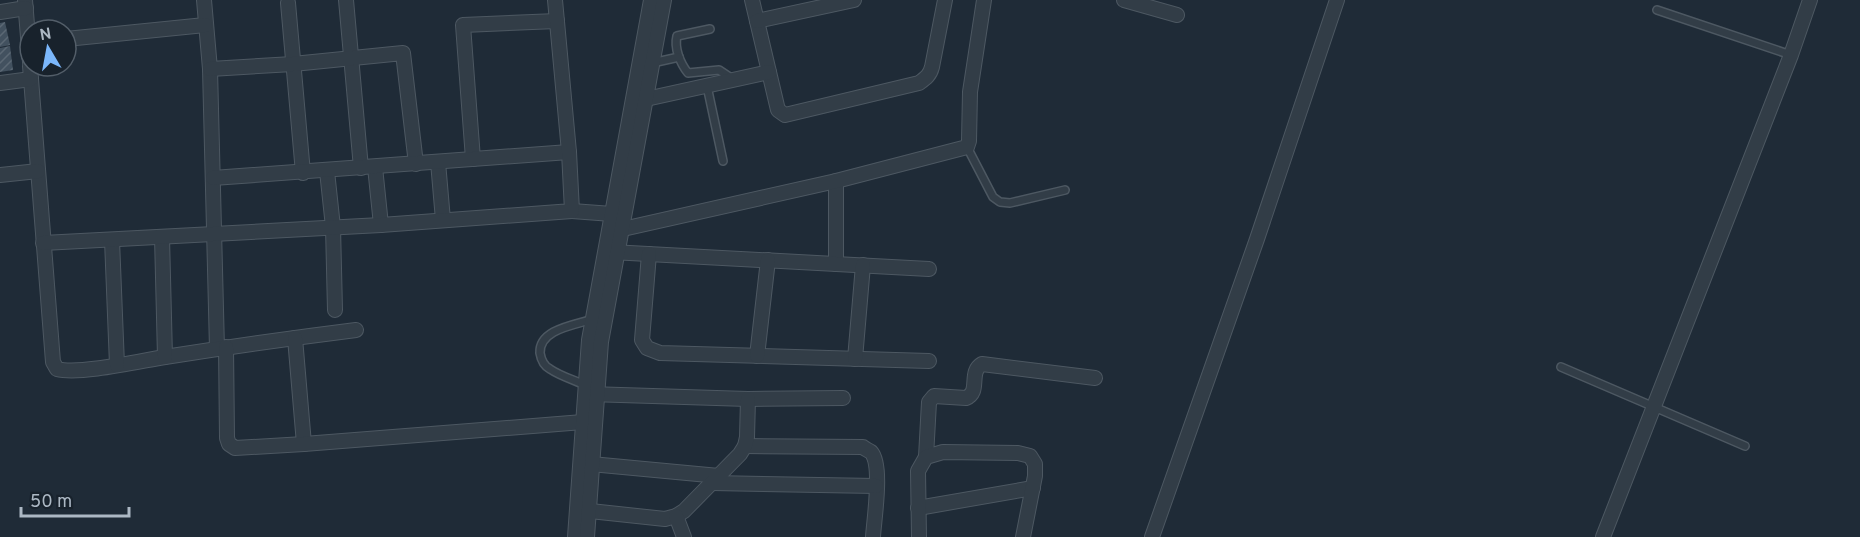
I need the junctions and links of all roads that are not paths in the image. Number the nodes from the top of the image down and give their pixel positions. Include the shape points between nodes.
1 (204, 0) edge
2 (346, 0) edge
3 (555, 0) edge
4 (651, 0) edge
5 (663, 0) edge
6 (752, 0) edge
7 (854, 0) edge
8 (945, 0) edge
9 (984, 0) edge
10 (1124, 0) edge
11 (1337, 0) edge
12 (1810, 0) edge
13 (288, 3) dead end
14 (26, 4) edge
15 (1657, 10) dead end
16 (0, 12) edge
17 (1177, 15) dead end
18 (557, 21) junction
19 (757, 21) junction
20 (205, 25) junction
21 (710, 29) dead end
22 (78, 38) edge
23 (1791, 55) junction
24 (350, 57) junction
25 (679, 57) junction
26 (652, 63) junction
27 (293, 64) junction
28 (210, 69) junction
29 (769, 72) junction
30 (18, 75) edge
31 (31, 78) edge
32 (735, 80) junction
33 (0, 83) edge
34 (707, 86) junction
35 (646, 99) junction
36 (967, 147) junction
37 (569, 152) junction
38 (473, 159) junction
39 (723, 160) dead end
40 (438, 162) junction
41 (416, 164) junction
42 (368, 168) junction
43 (38, 171) junction
44 (327, 171) junction
45 (303, 173) junction
46 (0, 175) edge
47 (213, 178) junction
48 (836, 181) junction
49 (1065, 190) dead end
50 (572, 210) junction
51 (612, 214) junction
52 (443, 220) junction
53 (381, 225) junction
54 (333, 227) junction
55 (615, 231) junction
56 (214, 234) junction
57 (162, 237) junction
58 (112, 240) junction
59 (43, 243) junction
60 (611, 252) junction
61 (649, 254) junction
62 (768, 260) junction
63 (836, 264) junction
64 (863, 265) junction
65 (929, 268) dead end
66 (335, 310) dead end
67 (592, 319) junction
68 (356, 330) dead end
69 (296, 338) junction
70 (222, 348) junction
71 (757, 356) junction
72 (165, 357) junction
73 (855, 359) junction
74 (929, 361) dead end
75 (117, 365) junction
76 (1561, 367) dead end
77 (1095, 378) dead end
78 (588, 391) junction
79 (843, 398) dead end
80 (748, 399) junction
81 (1652, 406) junction
82 (583, 422) junction
83 (304, 444) junction
84 (745, 446) junction
85 (1745, 446) dead end
86 (926, 457) junction
87 (591, 464) junction
88 (715, 479) junction
89 (876, 486) junction
90 (1033, 488) junction
91 (918, 508) junction
92 (582, 510) junction
93 (676, 516) junction
94 (575, 537) edge
95 (587, 537) edge
96 (684, 537) edge
97 (873, 537) edge
98 (919, 537) edge
99 (1023, 537) edge
100 (1152, 537) edge
101 (1603, 537) edge

1 - 20 street
2 - 24 street
3 - 18 street
4 - 51 street
5 - 26 street
6 - 19 street
7 - 19 street
8 - 29 street via 930,74 919,83 785,115 778,110
9 - 36 street via 970,92
10 - 17 street
11 - 100 street
12 - 23 street
13 - 27 street
14 - 16 street
15 - 23 lane
18 - 37 street
18 - 38 street via 463,25
19 - 29 street
20 - 22 street
20 - 28 street
21 - 25 lane via 676,36
23 - 81 street
24 - 27 street
24 - 41 street via 403,53
24 - 42 street
25 - 26 lane
25 - 32 lane via 688,72 719,70
26 - 35 street
27 - 28 street
27 - 45 street
28 - 47 street
29 - 32 street
30 - 33 street
31 - 43 street
32 - 34 street
34 - 35 street
34 - 39 lane
35 - 55 street
36 - 48 street
36 - 49 lane via 993,197 1000,202
37 - 38 street
37 - 50 street
38 - 40 street
40 - 41 street
40 - 52 street
41 - 42 street
42 - 44 street
42 - 53 street
43 - 46 street
43 - 59 street
44 - 45 street
44 - 54 street
45 - 47 street
47 - 56 street
48 - 55 street
48 - 63 street
50 - 51 street
50 - 52 street
51 - 55 street
52 - 53 street
53 - 54 street
54 - 56 street
54 - 66 street
55 - 60 street
56 - 57 street
56 - 70 street
57 - 58 street
57 - 72 street
58 - 59 street
58 - 75 street
59 - 75 street via 53,362 57,369 66,372
60 - 61 street
60 - 67 street
60 - 78 street via 601,342
61 - 62 street
61 - 71 street via 642,340 647,348 660,353
62 - 63 street
62 - 71 street
63 - 64 street
64 - 65 street
64 - 73 street
67 - 78 street
67 - 78 lane via 553,332 541,344 540,354 549,369
68 - 69 street
69 - 70 street
69 - 83 street
70 - 72 street
70 - 83 street via 229,444 235,448
71 - 73 street
72 - 75 street
73 - 74 street
76 - 81 lane
77 - 86 street via 982,364 975,372 970,396 931,398
78 - 80 street
78 - 82 street
78 - 87 street
79 - 80 street
80 - 84 street
81 - 85 lane
81 - 101 street
82 - 83 street
82 - 92 street
84 - 88 street
84 - 89 street via 863,447 875,462
86 - 90 street via 943,452 1030,456 1035,465
86 - 91 street via 918,471
87 - 88 street
87 - 92 street
88 - 89 street
88 - 93 street
89 - 97 street
90 - 91 street
90 - 99 street
91 - 98 street
92 - 93 street via 665,519
92 - 94 street
92 - 95 street
93 - 96 street

